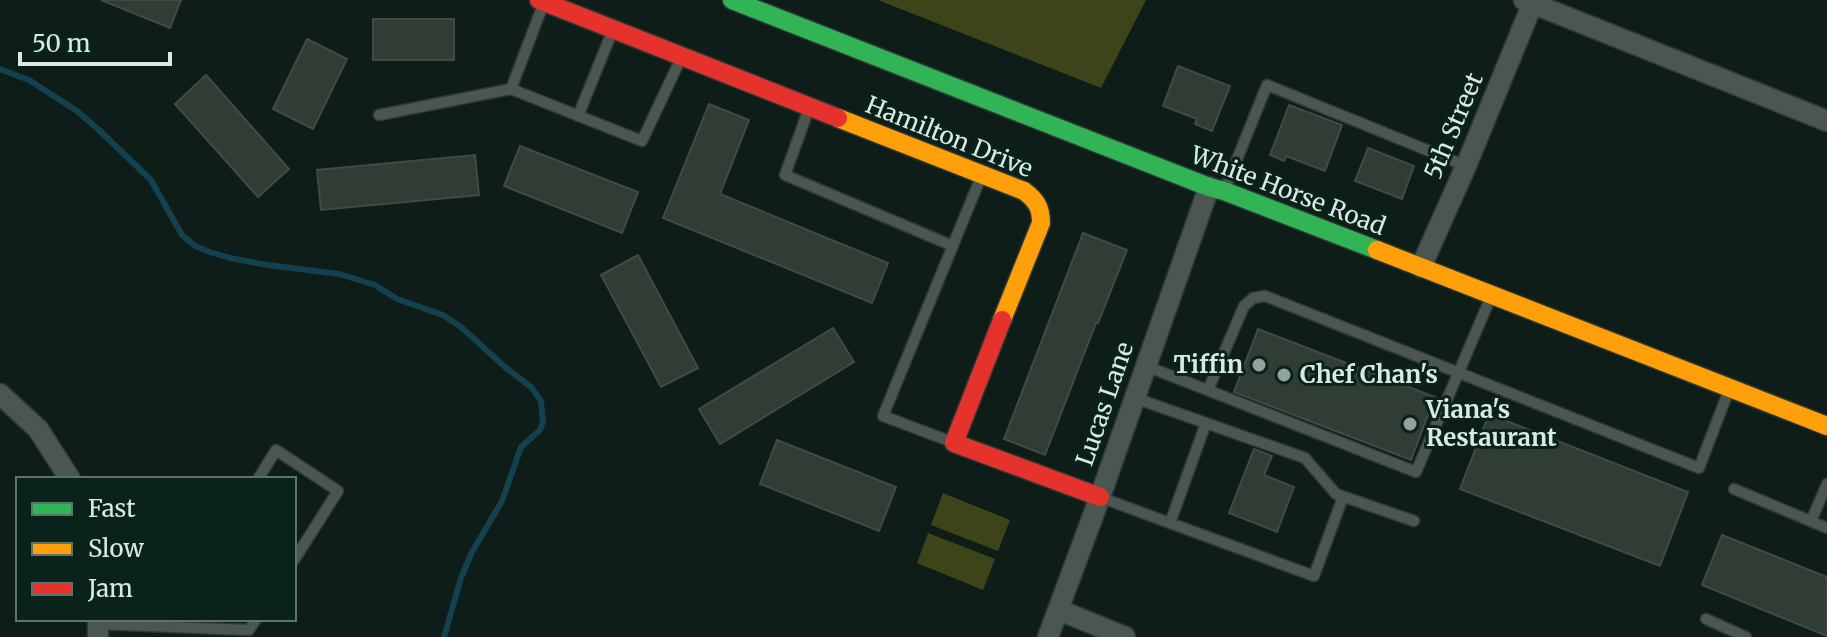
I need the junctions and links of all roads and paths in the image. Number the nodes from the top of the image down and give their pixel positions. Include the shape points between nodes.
1 (732, 0) edge
2 (543, 1) edge
3 (1530, 1) edge
4 (613, 29) junction
5 (682, 56) junction
6 (511, 89) junction
7 (810, 107) junction
8 (379, 115) dead end
9 (578, 116) junction
10 (1827, 121) edge
11 (1466, 166) junction
12 (982, 175) junction
13 (1216, 189) junction
14 (953, 246) junction
15 (1421, 267) junction
16 (1492, 295) junction
17 (1146, 366) junction
18 (1459, 372) junction
19 (1730, 388) junction
20 (1208, 390) junction
21 (0, 394) edge
22 (1135, 398) junction
23 (1206, 423) junction
24 (1827, 426) edge
25 (954, 443) junction
26 (69, 477) edge
27 (259, 477) edge
28 (1827, 484) edge
29 (1734, 489) dead end
30 (1100, 497) junction
31 (1343, 497) junction
32 (1414, 521) dead end
33 (1811, 521) junction
34 (1170, 523) junction
35 (1827, 528) edge
36 (296, 557) edge
37 (1059, 610) junction
38 (1706, 619) dead end
39 (255, 621) edge
40 (173, 623) edge
41 (98, 627) edge
42 (1048, 637) edge
43 (1125, 637) edge
44 (1746, 637) edge

1 - 13 main road, White Horse Road
2 - 4 main road, Hamilton Drive
2 - 6 lane
3 - 10 street
3 - 11 street, 5th Street
4 - 5 main road, Hamilton Drive
4 - 9 lane
5 - 7 main road, Hamilton Drive
5 - 9 lane via 642,141
6 - 8 lane
6 - 9 lane
7 - 12 main road, Hamilton Drive
7 - 14 lane via 785,175
11 - 13 lane via 1267,85
11 - 15 street, 5th Street
12 - 14 lane
12 - 25 main road, Hamilton Drive via 1037,201 1041,223
13 - 15 main road, White Horse Road
13 - 17 street, Lucas Lane
14 - 25 lane via 883,416
15 - 16 main road, White Horse Road
16 - 18 lane
16 - 19 main road, White Horse Road
17 - 20 lane
17 - 22 street, Lucas Lane
18 - 19 lane via 1699,468
18 - 20 lane via 1259,296 1244,306
18 - 20 lane via 1416,472
19 - 24 main road, White Horse Road
21 - 26 street via 38,429
22 - 23 lane
22 - 30 street, Lucas Lane
23 - 31 lane via 1305,458
23 - 34 lane
25 - 30 main road
27 - 36 lane via 276,450 338,491
28 - 33 lane
29 - 33 lane
30 - 34 lane
30 - 37 street, Lucas Lane
31 - 32 lane
31 - 34 lane via 1314,576
33 - 35 lane
37 - 42 street, Lucas Lane
37 - 43 street
38 - 44 lane
39 - 40 lane via 249,630
40 - 41 lane

